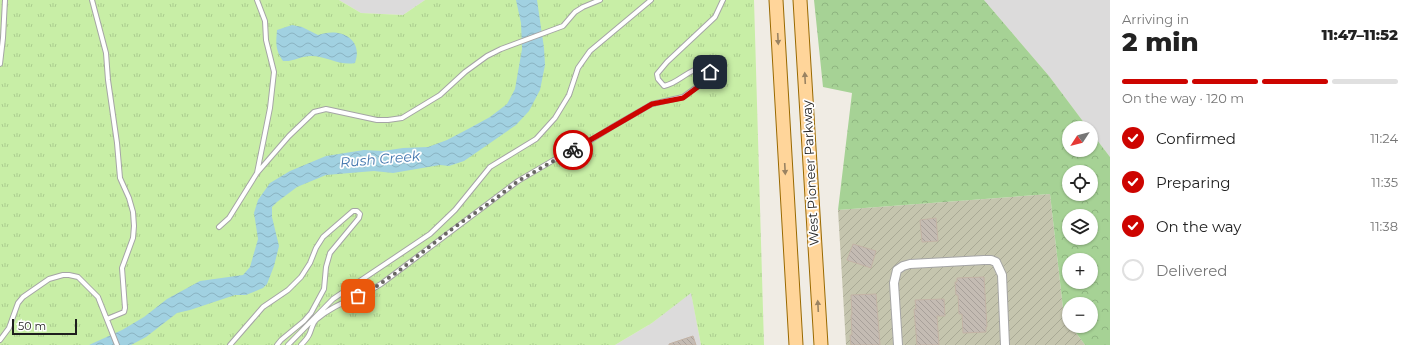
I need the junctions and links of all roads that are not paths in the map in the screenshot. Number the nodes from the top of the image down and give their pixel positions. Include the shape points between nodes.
1 (5, 0) edge
2 (92, 0) edge
3 (257, 0) edge
4 (600, 0) edge
5 (651, 0) edge
6 (723, 0) edge
7 (776, 0) edge
8 (800, 0) edge
9 (0, 64) edge
10 (257, 173) junction
11 (219, 227) dead end
12 (107, 319) junction
13 (0, 340) edge
14 (117, 345) edge
15 (230, 345) edge
16 (277, 345) edge
17 (288, 345) edge
18 (301, 345) edge
19 (796, 345) edge
20 (821, 345) edge
21 (898, 345) edge
22 (1005, 345) edge

1 - 9 lane
2 - 12 lane via 106,52 120,178 129,198 134,226 133,238 122,268 124,312
3 - 10 lane via 265,21 266,40 274,72 270,108
4 - 10 lane via 582,7 563,26 487,56 440,95 402,118 377,120 326,109 314,112
5 - 17 lane via 590,51 578,68 569,95 555,118 536,139 490,167 455,210 430,234 333,299
6 - 18 lane via 715,17 667,62 658,74 658,79 664,86 704,67 711,75 705,81 683,98 652,104 518,181 381,284 316,320
7 -> 19 main road, West Pioneer Parkway
20 -> 8 main road, West Pioneer Parkway
10 - 11 lane via 229,218
12 - 13 lane via 98,297 90,288 78,278 63,275 49,279 23,297 18,303 9,328
12 - 14 lane
15 - 16 lane via 263,307 288,290 301,277 323,237 353,211 358,211 359,218 330,253 324,289 311,313
21 - 22 street via 894,283 897,270 910,264 984,260 996,262 1002,275

